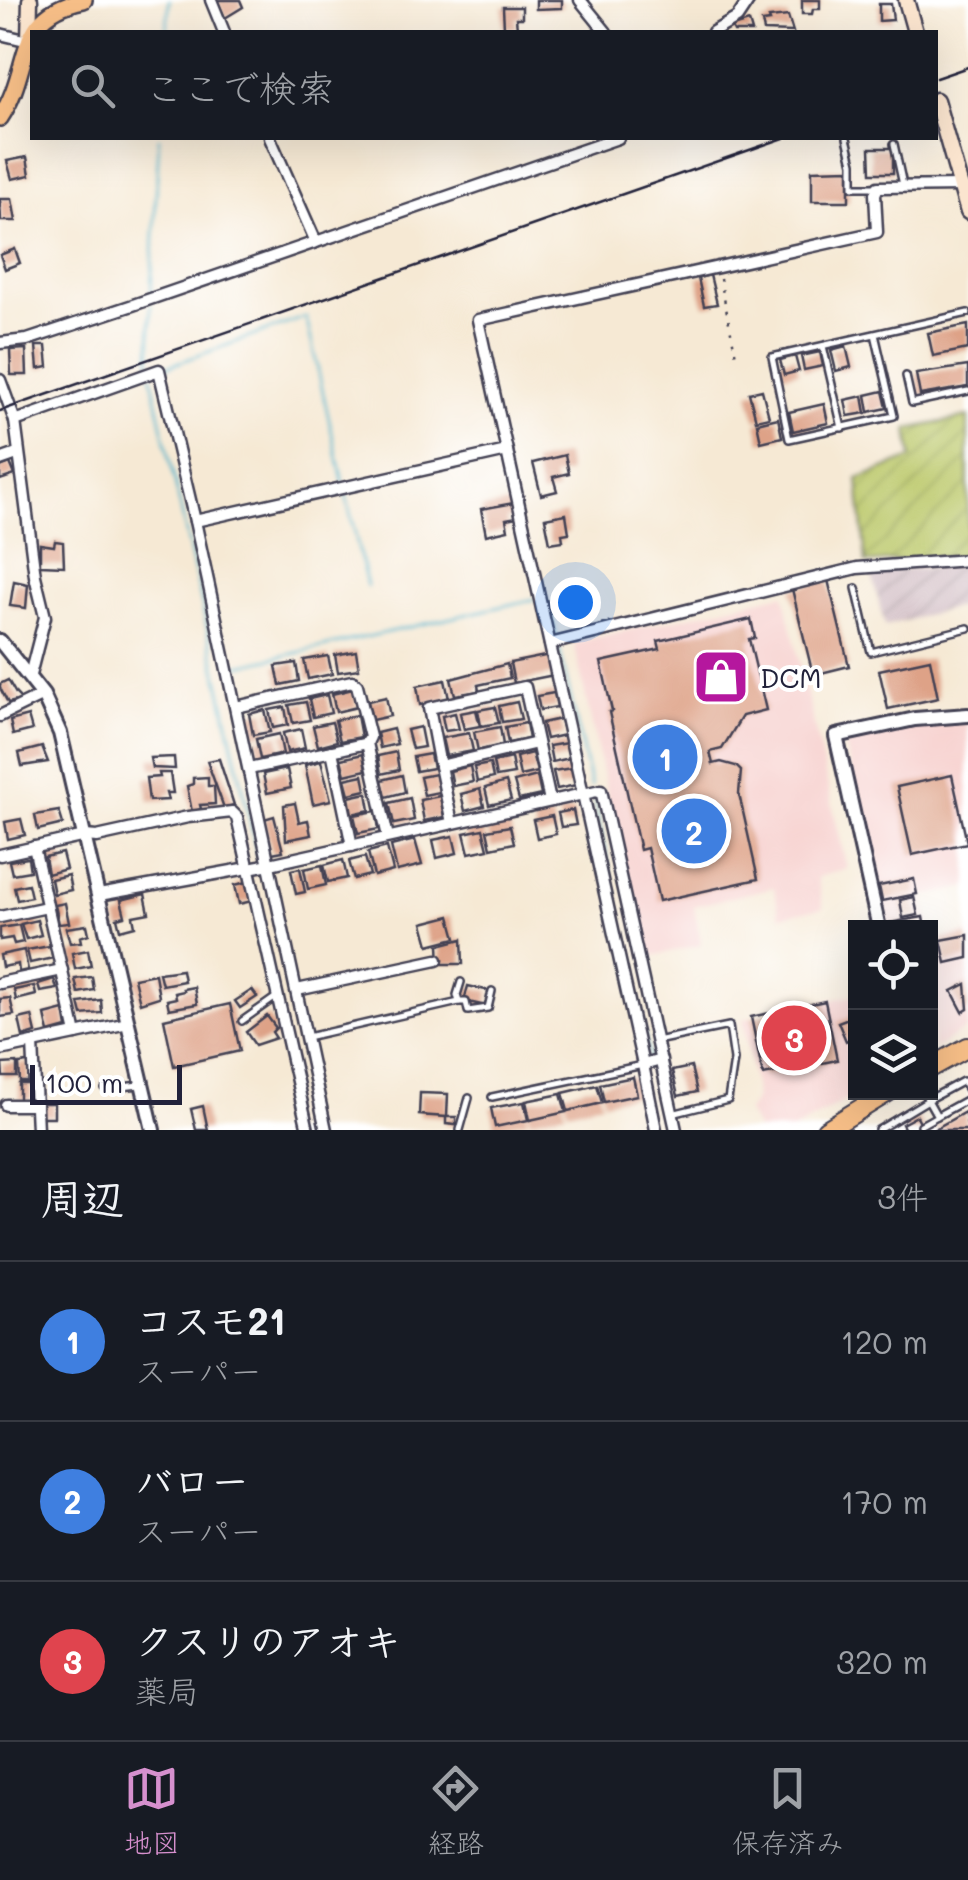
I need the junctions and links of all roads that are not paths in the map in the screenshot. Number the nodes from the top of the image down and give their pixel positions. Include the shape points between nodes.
1 (30, 0) edge
2 (84, 0) edge
3 (211, 0) edge
4 (580, 0) edge
5 (750, 0) edge
6 (906, 0) edge
7 (35, 30) edge
8 (223, 30) edge
9 (604, 30) edge
10 (716, 30) edge
11 (914, 30) edge
12 (0, 34) edge
13 (29, 41) junction
14 (938, 106) edge
15 (0, 118) edge
16 (271, 140) edge
17 (612, 140) edge
18 (848, 140) edge
19 (894, 144) dead end
20 (963, 186) junction
21 (878, 187) junction
22 (904, 188) junction
23 (968, 212) edge
24 (316, 242) junction
25 (968, 314) edge
26 (875, 334) junction
27 (0, 344) edge
28 (823, 346) junction
29 (906, 376) dead end
30 (0, 380) edge
31 (968, 391) edge
32 (16, 421) junction
33 (842, 428) junction
34 (507, 451) junction
35 (18, 454) junction
36 (0, 460) edge
37 (195, 521) junction
38 (968, 560) edge
39 (856, 588) dead end
40 (968, 628) edge
41 (0, 641) edge
42 (550, 644) junction
43 (30, 675) junction
44 (43, 695) junction
45 (236, 707) junction
46 (968, 715) edge
47 (0, 716) edge
48 (367, 742) junction
49 (538, 743) junction
50 (332, 751) junction
51 (440, 766) junction
52 (249, 769) junction
53 (582, 794) junction
54 (550, 801) junction
55 (452, 823) junction
56 (85, 836) junction
57 (388, 838) junction
58 (352, 846) junction
59 (34, 847) junction
60 (0, 855) edge
61 (270, 864) junction
62 (250, 868) junction
63 (99, 896) junction
64 (47, 907) junction
65 (0, 917) edge
66 (877, 920) edge
67 (437, 960) dead end
68 (62, 970) junction
69 (461, 982) dead end
70 (0, 983) edge
71 (297, 990) junction
72 (492, 991) dead end
73 (279, 995) junction
74 (459, 1002) junction
75 (242, 1020) dead end
76 (128, 1023) junction
77 (76, 1034) junction
78 (306, 1036) junction
79 (656, 1041) junction
80 (33, 1043) junction
81 (968, 1047) edge
82 (0, 1050) edge
83 (661, 1060) junction
84 (938, 1064) edge
85 (642, 1065) junction
86 (142, 1085) junction
87 (105, 1089) dead end
88 (968, 1090) edge
89 (938, 1095) edge
90 (469, 1098) dead end
91 (492, 1098) dead end
92 (968, 1098) edge
93 (876, 1100) edge
94 (928, 1100) joint
95 (6, 1105) dead end
96 (36, 1105) junction
97 (672, 1114) junction
98 (937, 1116) junction
99 (922, 1125) dead end
100 (835, 1128) edge
101 (37, 1130) edge
102 (153, 1130) edge
103 (308, 1130) edge
104 (326, 1130) edge
105 (460, 1130) edge
106 (656, 1130) edge
107 (676, 1130) edge
108 (878, 1130) edge

1 - 13 main road
2 - 7 main road via 53,9
3 - 8 street
4 - 9 street
5 - 10 street
6 - 11 main road
12 - 13 street
13 - 15 main road
14 - 20 main road
16 - 24 street
17 - 24 street
18 - 21 lane via 854,187
19 - 22 lane
20 - 22 street
20 - 23 main road
21 - 22 street
21 - 34 street via 877,232 478,320
24 - 27 street
25 - 26 lane
26 - 28 lane
26 - 33 lane via 894,416
28 - 33 lane
28 - 33 lane via 772,358 790,439
29 - 31 lane via 912,403
30 - 32 street
32 - 35 street
32 - 37 street via 159,370
34 - 37 street
34 - 42 street
35 - 36 street
35 - 43 street via 45,618
37 - 45 street
38 - 42 street via 858,568
39 - 40 lane via 871,652
41 - 43 street
42 - 53 street
43 - 44 street
44 - 47 street
44 - 56 street via 60,733
45 - 48 street via 352,681
45 - 52 street
46 - 66 street via 836,736
48 - 50 street
48 - 57 street
49 - 51 street
49 - 51 street via 525,687 429,708
49 - 54 street
50 - 52 street
50 - 58 street
51 - 55 street
52 - 61 street
53 - 54 street
53 - 79 street via 601,790
53 - 85 street
54 - 55 street
55 - 57 street
56 - 59 street
56 - 62 street via 232,812
56 - 63 street
57 - 58 street
58 - 61 street
59 - 60 street
59 - 64 street
61 - 62 street
61 - 71 street
62 - 63 street
62 - 73 street
63 - 76 street
64 - 65 street
64 - 68 street
67 - 71 street
68 - 70 street
68 - 77 street
69 - 74 lane
71 - 78 street
72 - 74 lane via 488,1008 468,1011
73 - 75 lane
73 - 103 street
74 - 78 lane
76 - 77 street
76 - 86 street
77 - 80 street
78 - 104 street
79 - 83 street
79 - 97 lane via 730,1026 728,1100
80 - 82 street
80 - 96 street
81 - 84 highway
83 - 85 street
83 - 97 street
85 - 91 lane
85 - 106 street
86 - 87 lane
86 - 102 street
88 - 89 lane via 963,1081
90 - 105 lane
92 - 98 lane
93 - 100 highway
94 - 98 lane
94 - 108 lane
95 - 96 street
96 - 101 street
97 - 107 street
98 - 99 lane

